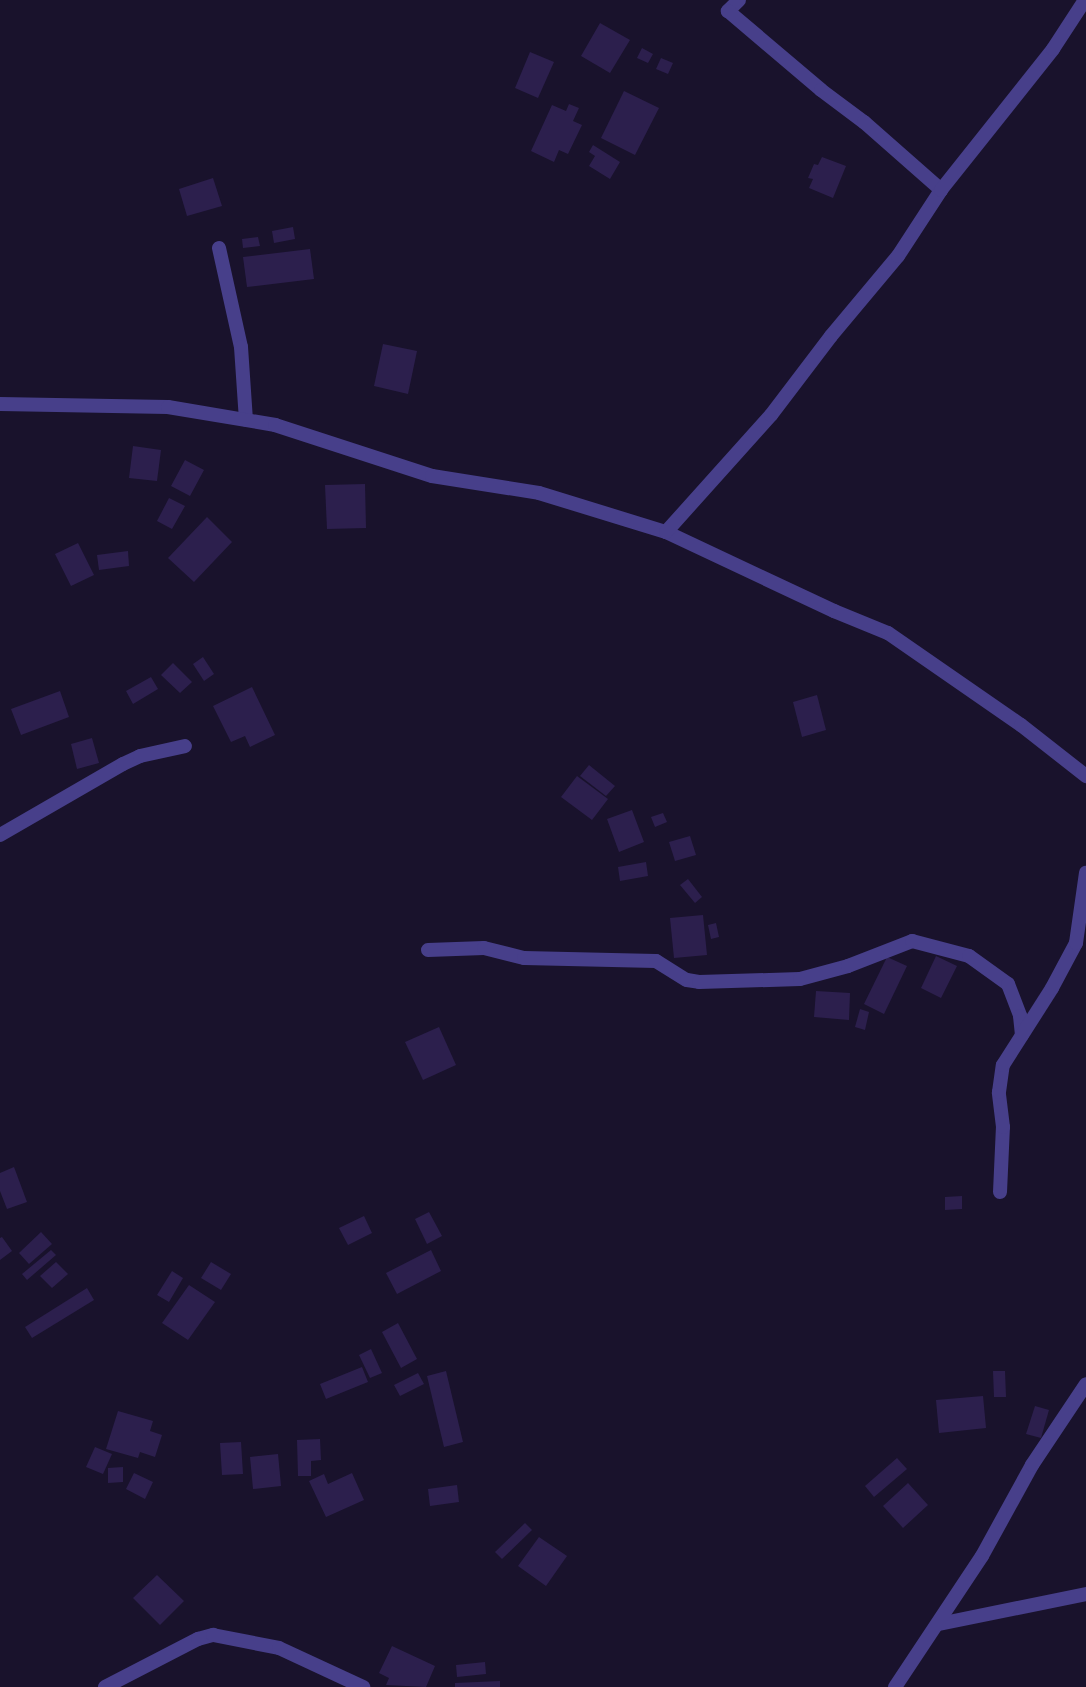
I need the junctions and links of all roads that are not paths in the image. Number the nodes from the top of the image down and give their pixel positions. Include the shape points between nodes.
1 (739, 0) edge
2 (1085, 0) edge
3 (941, 190) junction
4 (219, 248) dead end
5 (0, 404) edge
6 (246, 421) junction
7 (666, 532) junction
8 (185, 746) dead end
9 (1086, 776) edge
10 (0, 835) edge
11 (1086, 873) edge
12 (428, 950) dead end
13 (1022, 1035) junction
14 (1000, 1192) dead end
15 (1086, 1384) edge
16 (1086, 1594) edge
17 (939, 1624) junction
18 (105, 1687) edge
19 (363, 1687) edge
20 (895, 1687) edge

1 - 3 street via 728,12
2 - 3 street via 1054,49
3 - 7 street via 898,256 771,415
4 - 6 street via 241,347
5 - 6 street via 168,407
6 - 7 street via 275,425 432,476 539,493
7 - 9 street via 888,633
8 - 10 street via 123,764
11 - 13 street via 1076,943
12 - 13 street via 484,948 524,958 656,961 699,982 800,979 912,941 969,956 1007,984
13 - 14 street via 1003,1065 1001,1079
15 - 17 street via 1032,1465
16 - 17 street
17 - 20 street
18 - 19 street via 213,1635 279,1648

